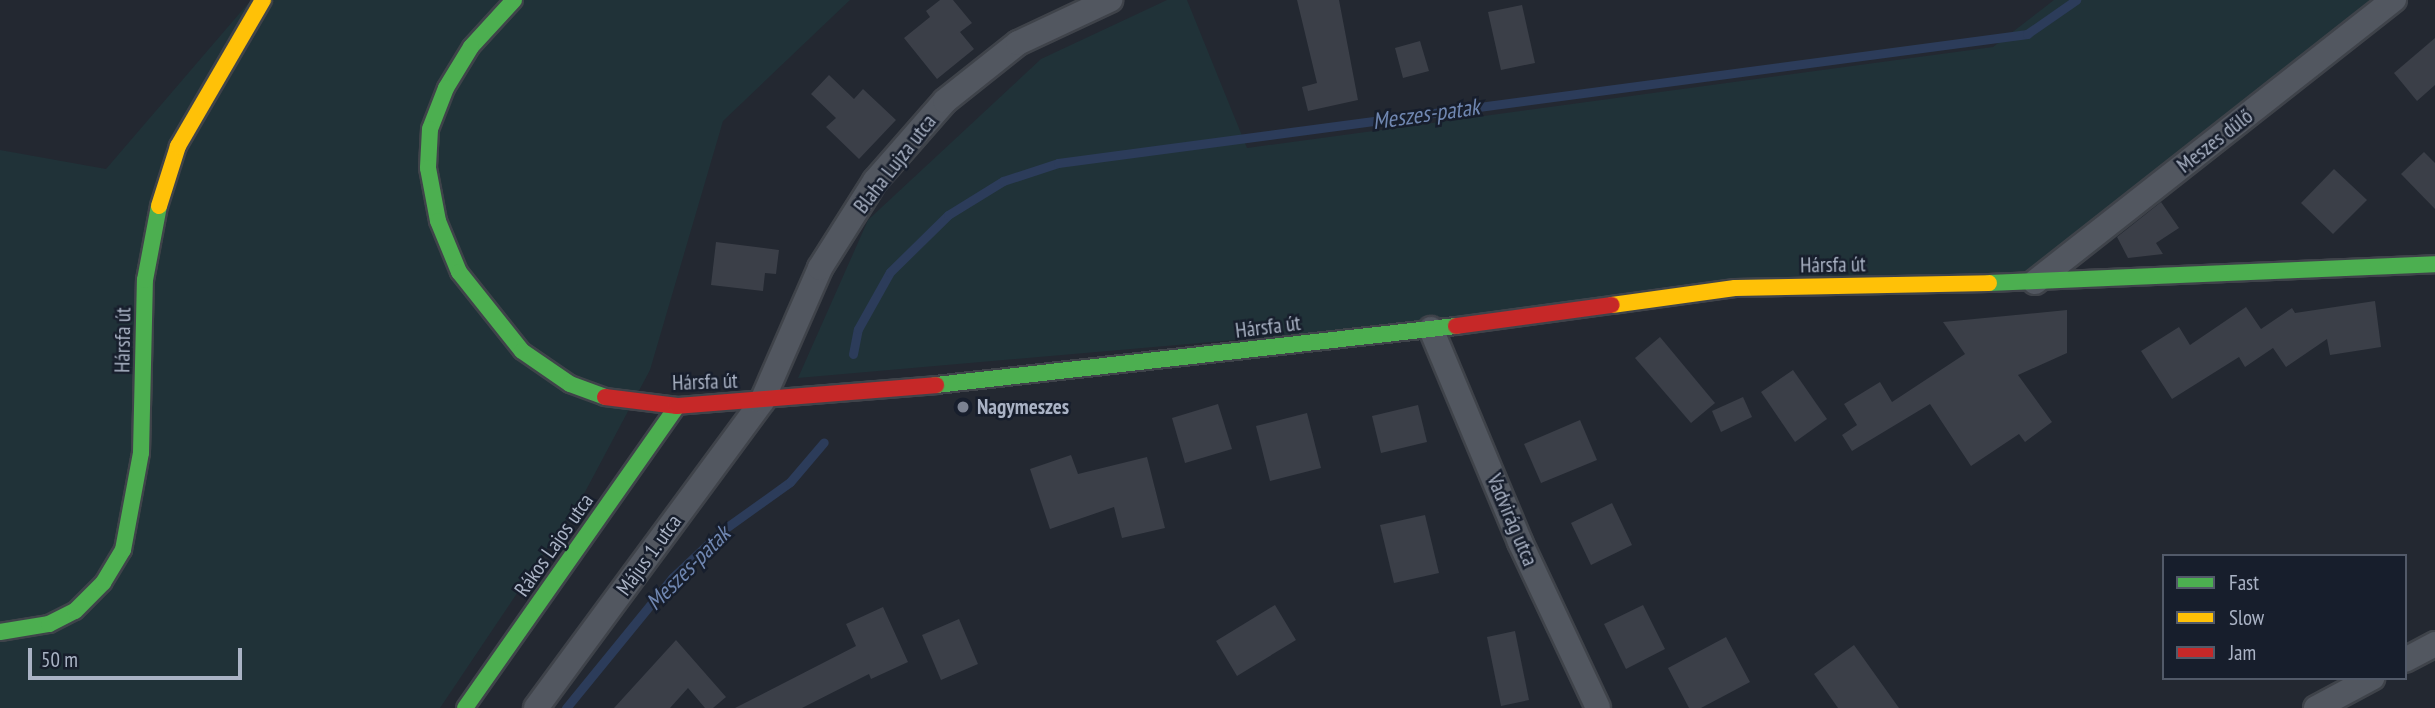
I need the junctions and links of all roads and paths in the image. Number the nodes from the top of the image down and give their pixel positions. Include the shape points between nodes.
1 (263, 0) edge
2 (514, 0) edge
3 (1110, 0) edge
4 (2394, 0) edge
5 (2435, 264) edge
6 (2035, 282) junction
7 (1431, 329) junction
8 (762, 401) junction
9 (677, 406) junction
10 (0, 632) edge
11 (2435, 644) edge
12 (2407, 659) edge
13 (2368, 680) edge
14 (465, 708) edge
15 (536, 708) edge
16 (1598, 708) edge
17 (2316, 708) edge

1 - 10 street, Hársfa út via 178,146 156,215 145,280 141,453 123,550 103,583 75,611 49,624
2 - 9 street, Hársfa út via 471,47 446,88 430,129 428,168 438,221 460,272 522,351 570,384 611,399
3 - 8 street, Blaha Lujza utca via 1018,43 945,101 875,181 820,268
4 - 6 street, Meszes dűlő
5 - 6 street, Hársfa út
6 - 7 street, Hársfa út via 1735,288
7 - 8 street, Hársfa út via 874,393
7 - 16 street, Vadvirág utca via 1520,542
8 - 9 street, Hársfa út
8 - 15 street, Május 1. utca
9 - 14 street, Rákos Lajos utca
11 - 12 street
13 - 17 street

